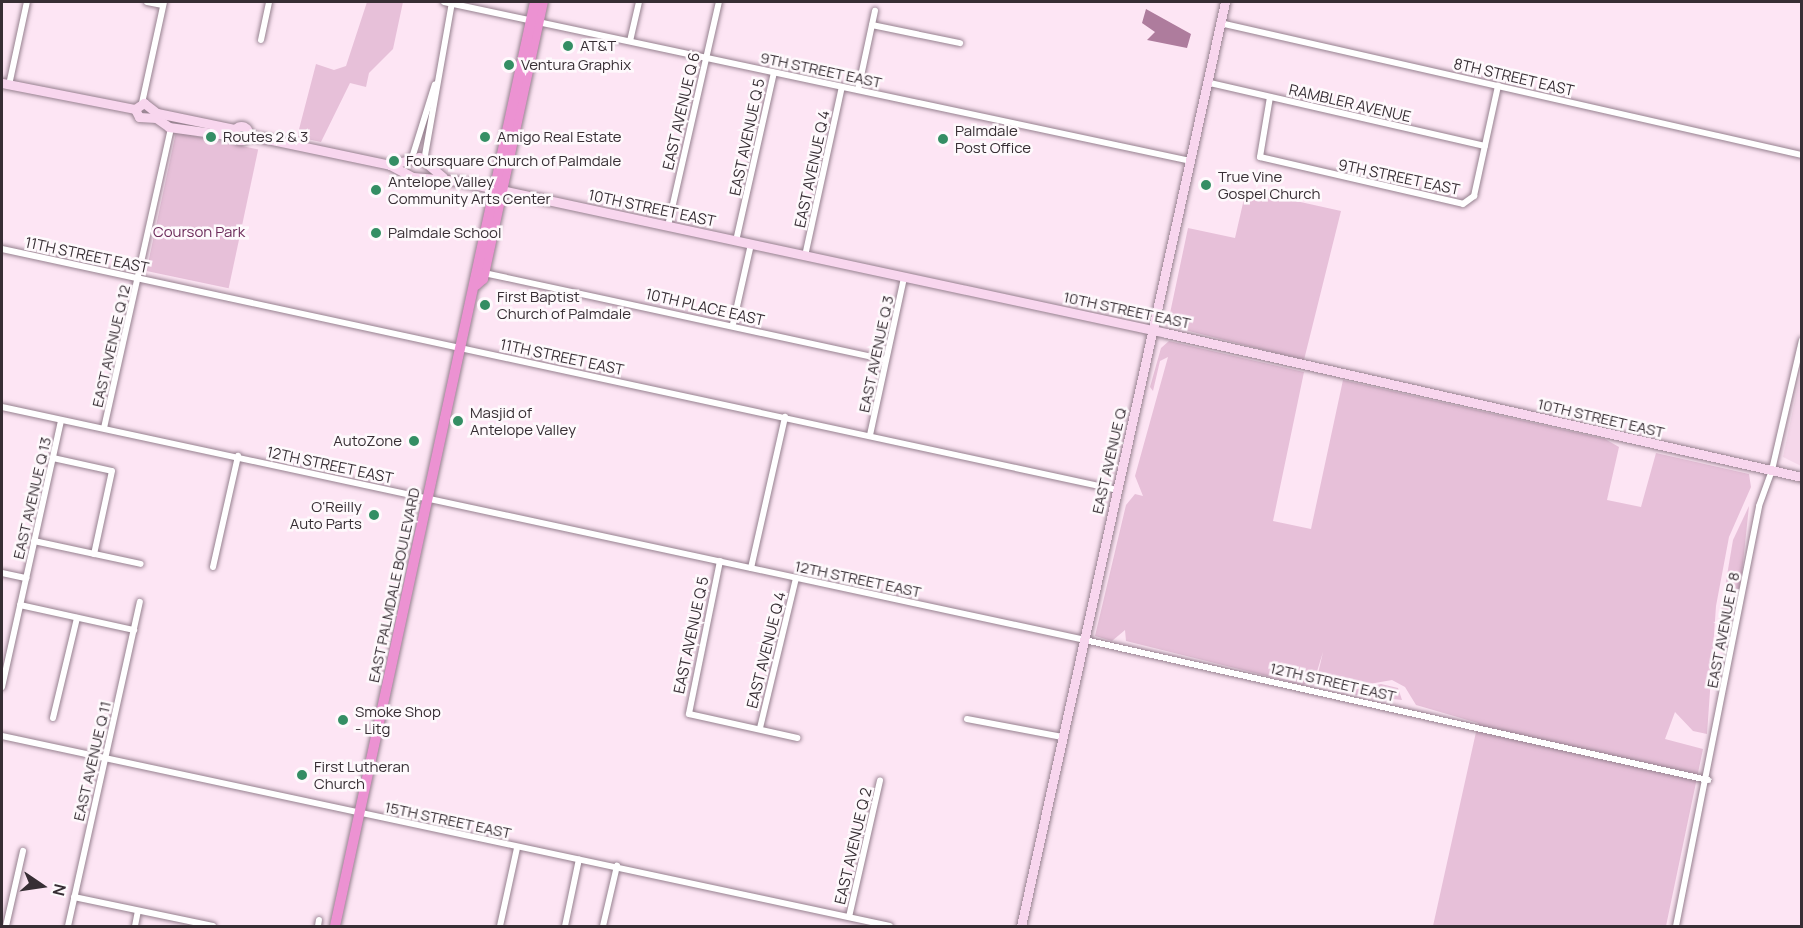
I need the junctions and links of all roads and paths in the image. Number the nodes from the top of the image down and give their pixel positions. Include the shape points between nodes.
1 (27, 2) edge
2 (147, 2) edge
3 (270, 2) edge
4 (444, 2) edge
5 (535, 2) edge
6 (543, 2) edge
7 (639, 2) edge
8 (719, 2) edge
9 (1225, 2) edge
10 (164, 3) edge
11 (453, 3) junction
12 (875, 10) dead end
13 (535, 21) junction
14 (1220, 23) junction
15 (872, 25) junction
16 (261, 40) dead end
17 (630, 41) junction
18 (960, 43) dead end
19 (706, 58) junction
20 (774, 73) junction
21 (1210, 83) junction
22 (5, 84) edge
23 (435, 84) junction
24 (842, 87) junction
25 (1498, 87) junction
26 (858, 90) junction
27 (1270, 97) junction
28 (143, 109) junction
29 (172, 121) junction
30 (1485, 146) junction
31 (1802, 155) edge
32 (1193, 162) junction
33 (409, 164) junction
34 (426, 164) junction
35 (420, 177) junction
36 (445, 178) junction
37 (497, 190) junction
38 (668, 226) junction
39 (736, 241) junction
40 (751, 244) junction
41 (2, 249) edge
42 (805, 256) junction
43 (484, 273) junction
44 (904, 278) junction
45 (138, 279) junction
46 (476, 285) junction
47 (733, 324) junction
48 (1155, 331) junction
49 (1802, 340) edge
50 (463, 348) junction
51 (886, 360) junction
52 (2, 407) edge
53 (785, 417) junction
54 (61, 420) junction
55 (104, 428) junction
56 (870, 435) junction
57 (238, 456) junction
58 (53, 458) junction
59 (1772, 470) junction
60 (1802, 477) edge
61 (1118, 490) junction
62 (428, 499) junction
63 (34, 541) junction
64 (94, 554) junction
65 (720, 561) junction
66 (141, 564) dead end
67 (213, 567) dead end
68 (751, 568) junction
69 (2, 573) edge
70 (26, 578) junction
71 (796, 578) junction
72 (140, 602) dead end
73 (20, 605) junction
74 (77, 618) junction
75 (134, 630) junction
76 (1085, 640) junction
77 (2, 687) edge
78 (53, 718) dead end
79 (967, 719) dead end
80 (760, 728) junction
81 (2, 736) edge
82 (1062, 737) junction
83 (797, 738) dead end
84 (105, 758) junction
85 (880, 780) dead end
86 (1708, 780) junction
87 (360, 813) junction
88 (517, 848) junction
89 (24, 851) dead end
90 (579, 859) junction
91 (617, 866) junction
92 (74, 897) junction
93 (138, 911) junction
94 (849, 917) junction
95 (1021, 926) edge
96 (6, 927) edge
97 (68, 927) edge
98 (135, 927) edge
99 (213, 927) edge
100 (335, 927) edge
101 (500, 927) edge
102 (565, 927) edge
103 (603, 927) edge
104 (890, 927) edge
105 (1676, 927) edge

1 - 22 street
2 - 10 street
3 - 16 street
4 - 11 street, 9TH STREET EAST
5 - 13 highway, EAST PALMDALE BOULEVARD
6 - 13 highway, EAST PALMDALE BOULEVARD
7 - 17 street
8 - 19 street, EAST AVENUE Q 6
9 - 14 main road, EAST AVENUE Q
10 - 28 street
11 - 13 street, 9TH STREET EAST
11 - 23 street
12 - 15 street
13 - 17 street, 9TH STREET EAST
13 - 37 highway, EAST PALMDALE BOULEVARD
14 - 21 main road, EAST AVENUE Q
14 - 25 street, 8TH STREET EAST
15 - 18 street
15 - 26 street
17 - 19 street, 9TH STREET EAST
19 - 20 street, 9TH STREET EAST
19 - 38 street, EAST AVENUE Q 6
20 - 24 street, 9TH STREET EAST
20 - 39 street, EAST AVENUE Q 5
21 - 27 street, RAMBLER AVENUE
21 - 32 main road, EAST AVENUE Q
22 - 28 main road
23 - 33 street
23 - 34 street
24 - 26 street, 9TH STREET EAST
24 - 42 street, EAST AVENUE Q 4
25 - 30 street
25 - 31 street, 8TH STREET EAST
26 - 32 street, 9TH STREET EAST
27 - 30 street, RAMBLER AVENUE
27 - 30 street, 9TH STREET EAST via 1258,151 1265,159 1470,201
28 - 29 main road
29 - 33 main road via 390,165
29 - 45 street, EAST AVENUE Q 12
32 - 48 main road, EAST AVENUE Q
33 - 34 main road
33 - 35 main road, 10TH STREET EAST
34 - 35 main road
34 - 36 main road, 10TH STREET EAST
35 - 36 main road, 10TH STREET EAST
36 - 37 main road, 10TH STREET EAST
37 - 38 main road, 10TH STREET EAST
37 - 43 highway, EAST PALMDALE BOULEVARD
37 - 46 highway, EAST PALMDALE BOULEVARD
38 - 39 main road, 10TH STREET EAST
39 - 40 main road, 10TH STREET EAST
40 - 42 main road, 10TH STREET EAST
40 - 47 street
41 - 45 street, 11TH STREET EAST
42 - 44 main road, 10TH STREET EAST
43 - 46 highway, EAST PALMDALE BOULEVARD
43 - 47 street, 10TH PLACE EAST
44 - 48 main road, 10TH STREET EAST
44 - 51 street, EAST AVENUE Q 3
45 - 50 street, 11TH STREET EAST
45 - 55 street, EAST AVENUE Q 12
46 - 50 highway, EAST PALMDALE BOULEVARD
47 - 51 street, 10TH PLACE EAST
48 - 59 main road, 10TH STREET EAST
48 - 61 main road, EAST AVENUE Q
49 - 59 street, EAST AVENUE P 8
50 - 53 street, 11TH STREET EAST
50 - 62 highway, EAST PALMDALE BOULEVARD
51 - 56 street, EAST AVENUE Q 3
52 - 54 street, 12TH STREET EAST
53 - 56 street, 11TH STREET EAST
53 - 68 street
54 - 55 street, 12TH STREET EAST
54 - 58 street, EAST AVENUE Q 13
55 - 57 street, 12TH STREET EAST
56 - 61 street, 11TH STREET EAST
57 - 62 street, 12TH STREET EAST
57 - 67 street
58 - 63 street, EAST AVENUE Q 13
58 - 64 street via 112,471
59 - 60 main road, 10TH STREET EAST
59 - 86 street, EAST AVENUE P 8 via 1758,506
61 - 76 main road, EAST AVENUE Q
62 - 65 street, 12TH STREET EAST
62 - 87 highway, EAST PALMDALE BOULEVARD
63 - 64 street
63 - 70 street, EAST AVENUE Q 13
64 - 66 street
65 - 68 street, 12TH STREET EAST
65 - 80 street, EAST AVENUE Q 5 via 689,714
68 - 71 street, 12TH STREET EAST
69 - 70 street
70 - 73 street, EAST AVENUE Q 13
71 - 76 street, 12TH STREET EAST
71 - 80 street, EAST AVENUE Q 4
72 - 75 street, EAST AVENUE Q 11
73 - 74 street
73 - 77 street, EAST AVENUE Q 13
74 - 75 street
74 - 78 street
75 - 84 street, EAST AVENUE Q 11
76 - 82 main road, EAST AVENUE Q
76 - 86 street, 12TH STREET EAST
79 - 82 street
80 - 83 street
81 - 84 street, 15TH STREET EAST
82 - 95 main road, EAST AVENUE Q
84 - 87 street, 15TH STREET EAST
84 - 92 street, EAST AVENUE Q 11
85 - 94 street, EAST AVENUE Q 2
86 - 105 street, EAST AVENUE P 8
87 - 88 street, 15TH STREET EAST
87 - 100 highway, EAST PALMDALE BOULEVARD
88 - 90 street, 15TH STREET EAST
88 - 101 street
89 - 96 street
90 - 91 street, 15TH STREET EAST
90 - 102 street
91 - 94 street, 15TH STREET EAST
91 - 103 street
92 - 93 street
92 - 97 street, EAST AVENUE Q 11
93 - 98 street
93 - 99 street
94 - 104 street, 15TH STREET EAST

